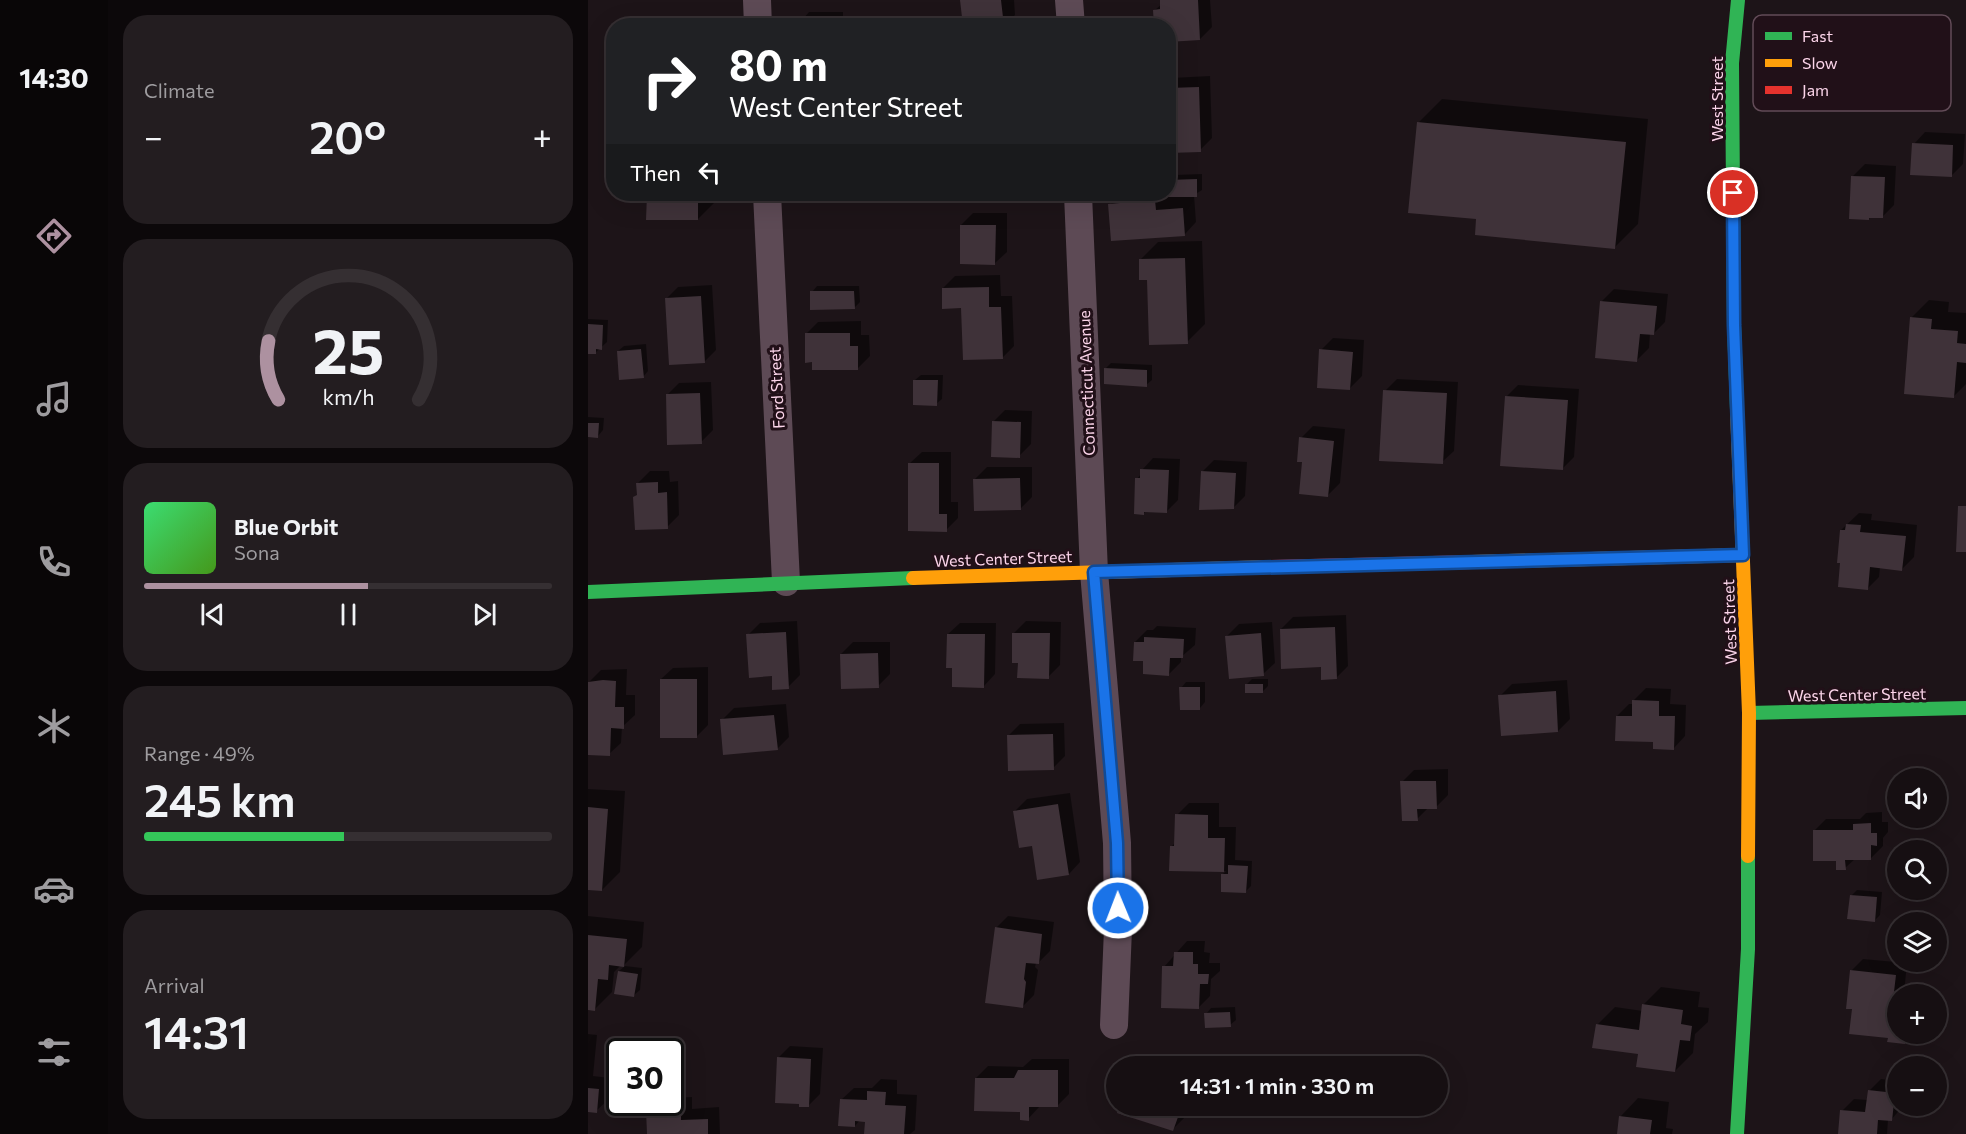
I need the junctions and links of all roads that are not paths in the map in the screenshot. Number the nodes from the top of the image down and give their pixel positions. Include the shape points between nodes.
1 (757, 0) edge
2 (1070, 0) edge
3 (1738, 0) edge
4 (758, 18) edge
5 (1071, 18) edge
6 (767, 201) edge
7 (1078, 201) edge
8 (1743, 555) junction
9 (1094, 572) junction
10 (786, 582) junction
11 (588, 592) edge
12 (1966, 708) edge
13 (1749, 713) junction
14 (1114, 1025) dead end
15 (1737, 1134) edge

1 - 4 street
2 - 5 street
3 - 8 street, West Street via 1732,63 1734,325
6 - 10 street, Ford Street
7 - 9 street, Connecticut Avenue
8 - 9 street, West Center Street
8 - 13 street, West Street
9 - 10 street, West Center Street
9 - 14 street, Connecticut Avenue via 1117,843
10 - 11 street, West Center Street
12 - 13 street, West Center Street
13 - 15 street, West Street via 1748,949

